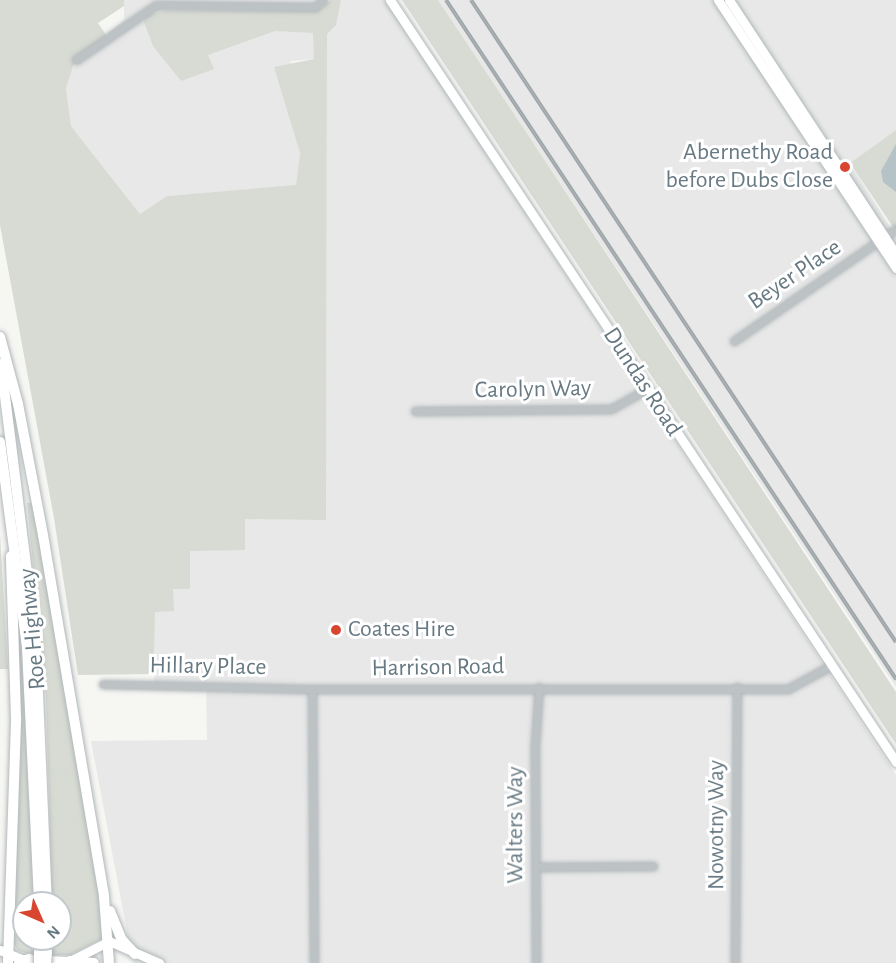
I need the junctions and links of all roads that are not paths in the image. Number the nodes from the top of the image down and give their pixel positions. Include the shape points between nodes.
1 (323, 0) edge
2 (390, 0) edge
3 (718, 0) edge
4 (729, 0) edge
5 (76, 60) dead end
6 (896, 229) edge
7 (882, 239) junction
8 (896, 254) edge
9 (896, 268) edge
10 (0, 337) edge
11 (734, 341) dead end
12 (0, 357) edge
13 (647, 389) junction
14 (415, 411) dead end
15 (0, 442) edge
16 (11, 511) junction
17 (832, 665) junction
18 (103, 684) dead end
19 (539, 687) junction
20 (737, 687) junction
21 (312, 689) junction
22 (896, 762) edge
23 (653, 866) dead end
24 (536, 867) junction
25 (38, 891) edge
26 (46, 891) edge
27 (104, 897) junction
28 (109, 941) junction
29 (4, 953) edge
30 (135, 954) junction
31 (36, 959) edge
32 (70, 961) junction
33 (94, 963) edge
34 (109, 963) edge
35 (159, 963) edge
36 (315, 963) edge
37 (536, 963) edge
38 (735, 963) edge

1 - 5 street via 315,7 156,5
2 - 13 main road, Dundas Road
3 - 7 main road
4 - 7 main road
6 - 7 street, Beyer Place
7 - 8 main road
7 - 9 main road
7 - 11 street, Beyer Place
10 - 27 highway via 33,480
12 - 26 highway, Roe Highway via 21,499 36,645
13 - 14 street, Carolyn Way via 611,409
13 - 17 main road, Dundas Road
15 - 16 highway, Roe Highway
16 - 25 highway, Roe Highway via 28,658
16 - 29 highway via 16,718 9,931
17 - 20 street, Harrison Road via 788,689
17 - 22 main road, Dundas Road
18 - 21 street, Hillary Place
19 - 20 street, Harrison Road
19 - 21 street, Harrison Road
19 - 24 street, Walters Way
20 - 38 street, Nowotny Way
21 - 36 street
23 - 24 street
24 - 37 street, Walters Way
27 - 28 highway
27 - 30 highway via 122,940
28 - 30 main road
28 - 32 main road
28 - 34 highway
29 - 31 main road
30 - 35 main road
31 - 32 main road
32 - 33 highway

